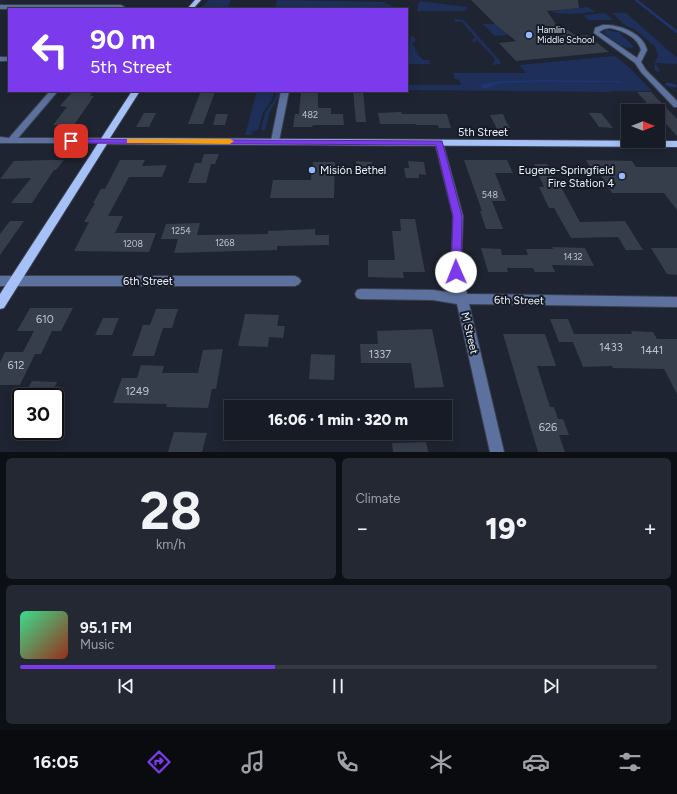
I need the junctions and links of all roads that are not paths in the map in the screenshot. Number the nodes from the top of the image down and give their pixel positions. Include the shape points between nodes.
1 (79, 0) edge
2 (198, 0) edge
3 (0, 7) edge
4 (71, 7) junction
5 (98, 8) edge
6 (191, 8) edge
7 (638, 62) junction
8 (53, 92) edge
9 (135, 92) edge
10 (285, 92) edge
11 (677, 105) edge
12 (0, 140) edge
13 (11, 140) junction
14 (104, 141) junction
15 (275, 141) junction
16 (439, 143) junction
17 (677, 144) edge
18 (0, 281) edge
19 (14, 281) junction
20 (295, 281) dead end
21 (361, 294) dead end
22 (462, 299) junction
23 (677, 302) edge
24 (0, 304) edge
25 (497, 452) edge

1 - 4 street
2 - 6 main road
3 - 4 street
4 - 5 street
7 - 7 street via 644,48 631,34 608,26 596,29 598,35
7 - 11 street via 643,71
8 - 13 street
9 - 14 main road
10 - 15 street
12 - 13 street, 5th Street
13 - 14 street, 5th Street
14 - 15 main road, 5th Street
14 - 19 main road
15 - 16 main road, 5th Street
16 - 17 main road, 5th Street
16 - 22 street, M Street via 458,216 456,272
18 - 19 street, 6th Street
19 - 20 street, 6th Street
19 - 24 main road
21 - 22 street, 6th Street via 433,295
22 - 23 street, 6th Street
22 - 25 street, M Street

